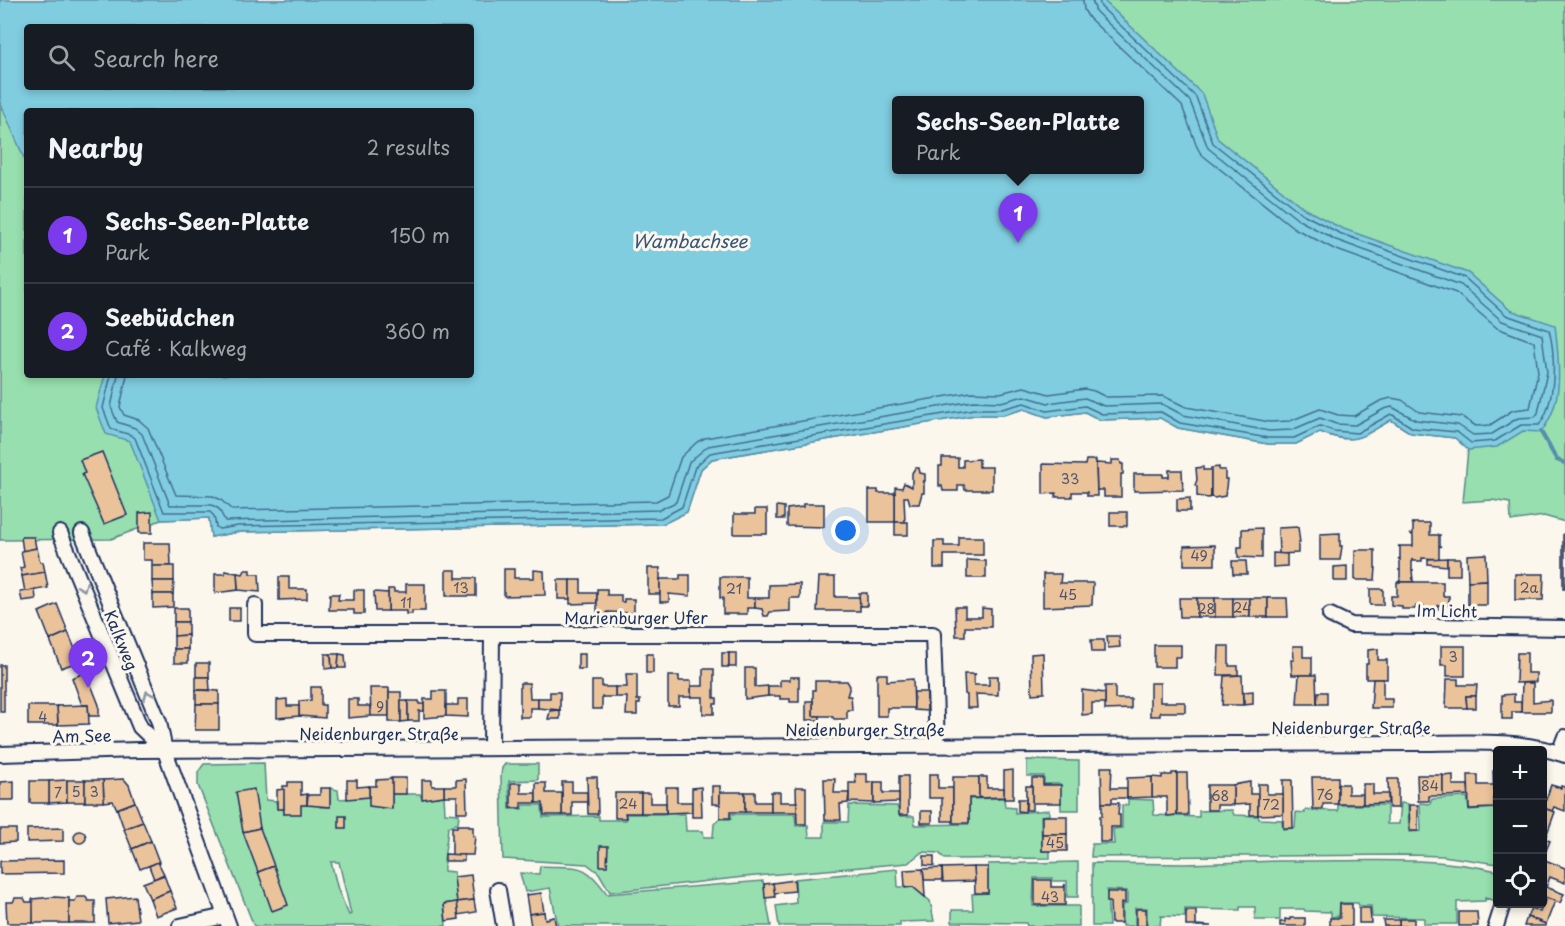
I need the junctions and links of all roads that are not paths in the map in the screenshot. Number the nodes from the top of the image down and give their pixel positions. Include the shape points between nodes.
1 (60, 533) dead end
2 (82, 533) dead end
3 (255, 605) dead end
4 (1330, 615) dead end
5 (1565, 628) edge
6 (492, 634) junction
7 (1565, 737) edge
8 (937, 746) junction
9 (1517, 746) edge
10 (491, 748) junction
11 (165, 751) junction
12 (1547, 751) edge
13 (0, 754) edge
14 (1562, 754) edge
15 (498, 890) dead end
16 (1501, 908) edge
17 (227, 921) edge
18 (180, 926) edge
19 (504, 926) edge
20 (1496, 926) edge

1 -> 11 street, Kalkweg via 140,727
11 -> 2 street, Kalkweg via 159,722
3 - 6 street, Marienburger Ufer via 255,634
4 - 5 street, Im Licht via 1351,625
6 - 8 street, Marienburger Ufer via 933,634
6 - 10 street
7 - 14 street
8 - 9 street, Neidenburger Straße via 1433,743
8 - 10 street, Neidenburger Straße
10 - 11 street, Neidenburger Straße
11 - 13 street, Am See
11 - 17 street, Kalkweg
12 - 14 street, Neidenburger Straße
15 - 19 street
16 - 20 street
17 - 18 street

